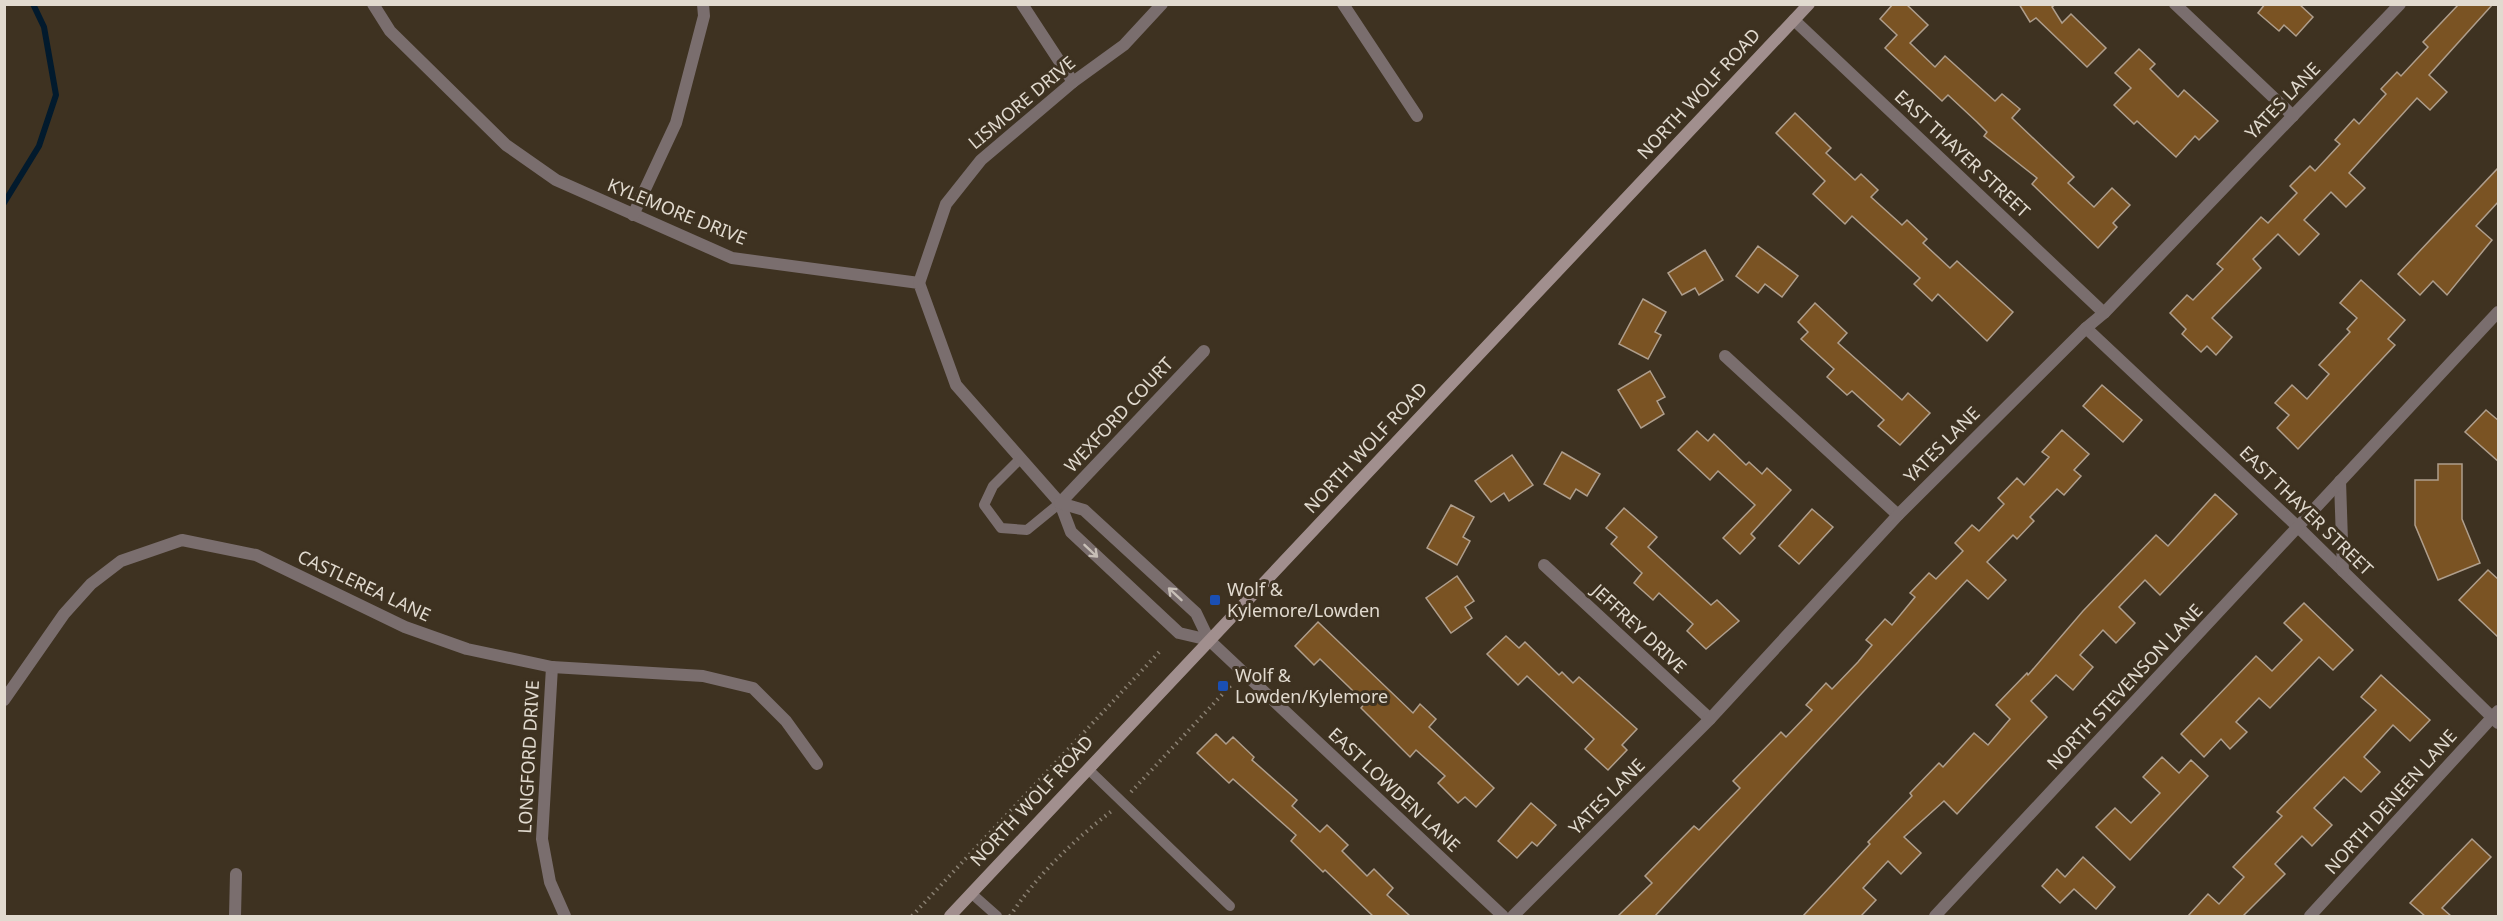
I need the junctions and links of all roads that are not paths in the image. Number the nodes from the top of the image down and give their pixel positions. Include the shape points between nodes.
1 (373, 4) edge
2 (703, 4) edge
3 (1022, 4) edge
4 (1162, 4) edge
5 (1343, 4) edge
6 (1809, 4) edge
7 (2175, 4) edge
8 (2400, 4) edge
9 (1794, 20) junction
10 (1073, 82) junction
11 (1417, 116) dead end
12 (2293, 116) junction
13 (633, 215) junction
14 (919, 283) junction
15 (2499, 312) edge
16 (2104, 313) junction
17 (2086, 328) junction
18 (1204, 351) dead end
19 (1725, 356) dead end
20 (1021, 458) junction
21 (2340, 481) junction
22 (1060, 503) junction
23 (1898, 515) junction
24 (2298, 527) junction
25 (1544, 565) dead end
26 (2343, 571) junction
27 (1209, 640) junction
28 (552, 667) junction
29 (4, 700) edge
30 (2497, 717) edge
31 (1710, 719) junction
32 (817, 764) dead end
33 (1088, 769) junction
34 (236, 874) dead end
35 (971, 893) junction
36 (1230, 906) dead end
37 (235, 916) edge
38 (565, 916) edge
39 (950, 916) edge
40 (997, 916) edge
41 (1503, 916) edge
42 (1514, 916) edge
43 (1935, 916) edge
44 (2310, 916) edge

1 - 13 street, KYLEMORE DRIVE via 390,31 506,145 556,180
2 - 13 street via 704,16 676,123
3 - 10 street
4 - 10 street, LISMORE DRIVE via 1124,45
5 - 11 street
6 - 9 main road, NORTH WOLF ROAD
7 - 12 street
8 - 12 street, YATES LANE
9 - 16 street, EAST THAYER STREET
9 - 27 main road, NORTH WOLF ROAD
10 - 14 street, LISMORE DRIVE via 981,160 946,204
12 - 16 street, YATES LANE
13 - 14 street, KYLEMORE DRIVE via 732,258
14 - 20 street via 956,385
15 - 21 street, NORTH STEVENSON LANE
16 - 17 street, YATES LANE
17 - 23 street, YATES LANE
17 - 24 street, EAST THAYER STREET
18 - 22 street, WEXFORD COURT
19 - 23 street
20 - 22 street
20 - 22 lane via 993,486 984,505 1001,528 1027,530
21 - 24 street, NORTH STEVENSON LANE
21 - 26 street
27 -> 22 street via 1196,614 1093,518 1084,510
22 -> 27 street via 1071,532 1179,633
23 - 31 street, YATES LANE
24 - 26 street, EAST THAYER STREET
24 - 43 street, NORTH STEVENSON LANE
25 - 31 street, JEFFREY DRIVE
26 - 30 street, EAST THAYER STREET
27 - 33 main road, NORTH WOLF ROAD
27 - 41 street, EAST LOWDEN LANE
28 - 29 street, CASTLEREA LANE via 468,649 416,631 256,555 182,540 121,561 91,584 64,614
28 - 32 street, CASTLEREA LANE via 703,676 753,688 786,721
28 - 38 street, LONGFORD DRIVE via 542,838 550,882
30 - 44 street, NORTH DENEEN LANE
31 - 42 street, YATES LANE
33 - 35 main road, NORTH WOLF ROAD
33 - 36 lane
34 - 37 street
35 - 39 main road, NORTH WOLF ROAD
35 - 40 lane

